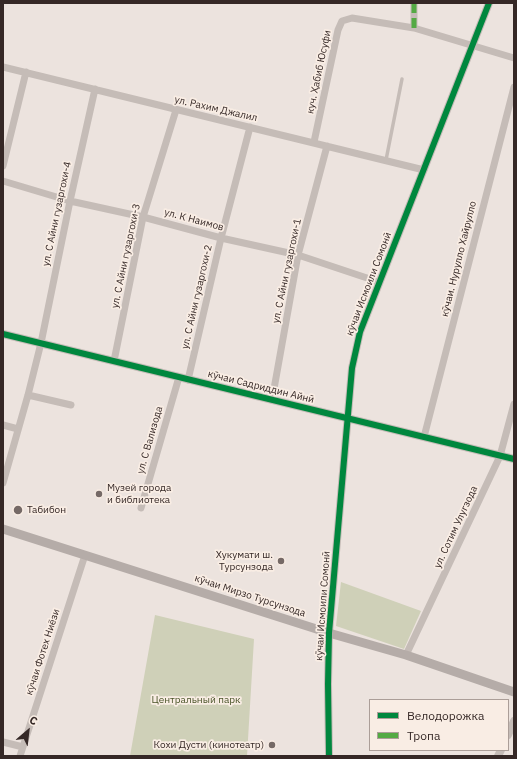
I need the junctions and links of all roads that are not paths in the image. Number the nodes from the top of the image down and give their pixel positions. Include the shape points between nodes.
1 (414, 3) edge
2 (490, 3) edge
3 (414, 28) junction
4 (473, 45) junction
5 (514, 58) edge
6 (3, 66) edge
7 (26, 72) junction
8 (402, 79) dead end
9 (514, 87) edge
10 (95, 90) junction
11 (176, 110) junction
12 (250, 127) junction
13 (314, 142) junction
14 (327, 146) junction
15 (386, 160) junction
16 (3, 166) edge
17 (424, 170) junction
18 (3, 181) edge
19 (70, 200) junction
20 (143, 217) junction
21 (221, 238) junction
22 (298, 255) junction
23 (379, 282) junction
24 (3, 334) edge
25 (41, 343) junction
26 (114, 361) junction
27 (179, 377) junction
28 (188, 380) junction
29 (28, 395) junction
30 (272, 400) junction
31 (71, 404) dead end
32 (514, 404) edge
33 (347, 419) junction
34 (3, 425) edge
35 (18, 429) junction
36 (424, 437) junction
37 (500, 456) junction
38 (514, 459) edge
39 (3, 482) edge
40 (141, 508) dead end
41 (3, 529) edge
42 (85, 555) junction
43 (329, 633) junction
44 (406, 656) junction
45 (514, 692) edge
46 (514, 722) edge
47 (509, 733) edge
48 (3, 742) edge
49 (23, 747) junction
50 (20, 756) edge
51 (329, 756) edge

1 - 3 street
2 - 4 street, кӯчаи Исмоили Сомонӣ
3 - 4 street, куч. Ҳабиб Юсуфи
3 - 13 street, куч. Ҳабиб Юсуфи via 352,18 342,21
4 - 5 street, куч. Ҳабиб Юсуфи
4 - 17 street, кӯчаи Исмоили Сомонӣ
6 - 7 street, ул. Рахим Джалил
7 - 10 street, ул. Рахим Джалил
7 - 16 street
8 - 15 lane
9 - 36 street, кӯчаи. Нурулло Хайрулло
10 - 11 street, ул. Рахим Джалил
10 - 19 street, ул. С Айни гузаргохи-4
11 - 12 street, ул. Рахим Джалил
11 - 20 street, ул. С Айни гузаргохи-3
12 - 13 street, ул. Рахим Джалил
12 - 21 street, ул. С Айни гузаргохи-2
13 - 14 street, ул. Рахим Джалил
14 - 15 street, ул. Рахим Джалил
14 - 22 street, ул. С Айни гузаргохи-1
15 - 17 street, ул. Рахим Джалил
17 - 23 street, кӯчаи Исмоили Сомонӣ
18 - 19 street, ул. К Наимов
19 - 20 street, ул. К Наимов
19 - 25 street, ул. С Айни гузаргохи-4
20 - 21 street, ул. К Наимов
20 - 26 street, ул. С Айни гузаргохи-3
21 - 22 street, ул. К Наимов
21 - 28 street, ул. С Айни гузаргохи-2
22 - 23 street, ул. К Наимов
22 - 30 street, ул. С Айни гузаргохи-1
23 - 33 street, кӯчаи Исмоили Сомонӣ via 360,332 352,368
24 - 25 street, кӯчаи Садриддин Айнӣ
25 - 26 street, кӯчаи Садриддин Айнӣ
25 - 29 street, ул. С Айни гузаргохи-4
26 - 27 street, кӯчаи Садриддин Айнӣ
27 - 28 street, кӯчаи Садриддин Айнӣ
27 - 40 street, ул. С Вализода
28 - 30 street, кӯчаи Садриддин Айнӣ
29 - 31 street
29 - 35 street, ул. С Айни гузаргохи-4
30 - 33 street, кӯчаи Садриддин Айнӣ
32 - 37 street, ул. Сотим Улугзода
33 - 36 street, кӯчаи Садриддин Айнӣ
33 - 43 street, кӯчаи Исмоили Сомонӣ
34 - 35 street
35 - 39 street, ул. С Айни гузаргохи-4
36 - 37 street, кӯчаи Садриддин Айнӣ
37 - 38 street, кӯчаи Садриддин Айнӣ
37 - 44 street, ул. Сотим Улугзода
41 - 42 main road, кӯчаи Мирзо Турсунзода
42 - 43 main road, кӯчаи Мирзо Турсунзода
42 - 49 street, кӯчаи Фотех Ниёзи
43 - 44 main road, кӯчаи Мирзо Турсунзода
43 - 51 street, кӯчаи Исмоили Сомонӣ
44 - 45 main road, кӯчаи Мирзо Турсунзода
46 - 47 street
48 - 49 street
49 - 50 street, кӯчаи Фотех Ниёзи

